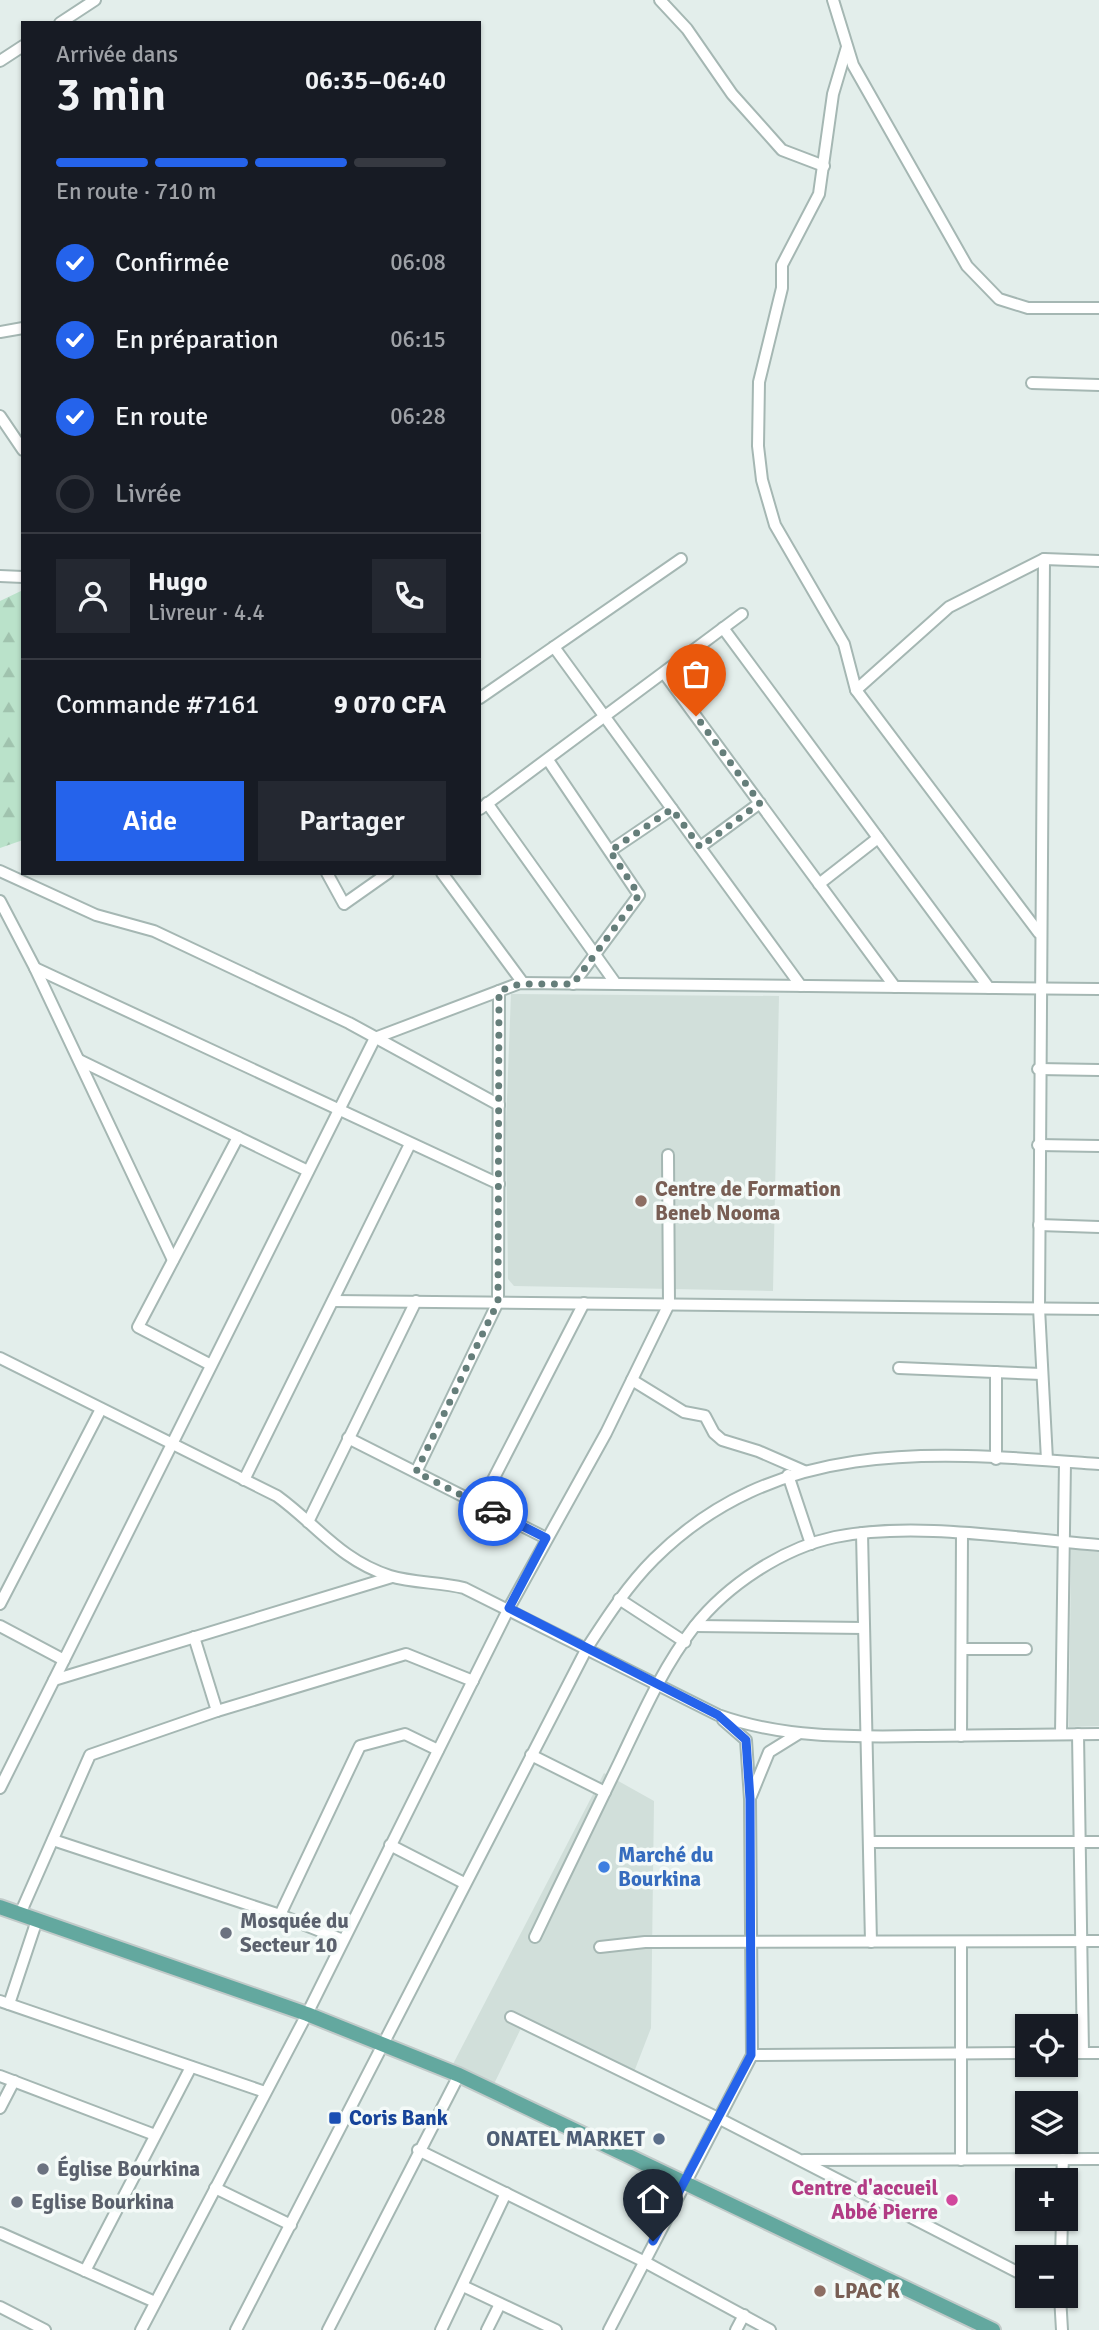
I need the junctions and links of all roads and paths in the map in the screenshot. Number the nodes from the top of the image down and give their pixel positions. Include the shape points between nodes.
1 (95, 0) edge
2 (660, 0) edge
3 (833, 0) edge
4 (63, 21) edge
5 (21, 47) edge
6 (847, 47) junction
7 (0, 61) edge
8 (824, 166) junction
9 (1099, 308) edge
10 (21, 328) edge
11 (0, 332) edge
12 (1032, 383) dead end
13 (1099, 385) edge
14 (1, 418) edge
15 (21, 447) edge
16 (681, 559) dead end
17 (1044, 559) junction
18 (1099, 561) edge
19 (0, 576) edge
20 (21, 577) edge
21 (742, 614) dead end
22 (723, 628) junction
23 (554, 647) junction
24 (664, 673) junction
25 (856, 690) junction
26 (481, 697) edge
27 (605, 717) junction
28 (548, 760) junction
29 (760, 803) junction
30 (483, 806) edge
31 (672, 809) junction
32 (878, 838) junction
33 (700, 847) junction
34 (610, 851) junction
35 (0, 871) edge
36 (328, 875) edge
37 (385, 875) edge
38 (443, 875) edge
39 (819, 884) junction
40 (0, 901) edge
41 (1040, 933) junction
42 (596, 956) junction
43 (35, 968) junction
44 (523, 984) junction
45 (573, 984) junction
46 (616, 984) junction
47 (801, 986) junction
48 (895, 987) junction
49 (989, 988) junction
50 (1039, 988) junction
51 (1099, 989) edge
52 (499, 991) junction
53 (374, 1038) junction
54 (79, 1060) junction
55 (1038, 1069) junction
56 (1099, 1070) edge
57 (499, 1105) junction
58 (338, 1111) junction
59 (238, 1137) junction
60 (410, 1144) junction
61 (1038, 1145) junction
62 (1099, 1146) edge
63 (668, 1155) dead end
64 (308, 1171) junction
65 (499, 1184) junction
66 (1039, 1225) junction
67 (1099, 1227) edge
68 (173, 1259) junction
69 (333, 1301) junction
70 (416, 1301) junction
71 (498, 1302) junction
72 (584, 1303) junction
73 (669, 1304) junction
74 (1039, 1308) junction
75 (1099, 1309) edge
76 (0, 1358) edge
77 (211, 1365) junction
78 (899, 1368) dead end
79 (996, 1372) junction
80 (1042, 1374) junction
81 (632, 1380) junction
82 (101, 1409) junction
83 (348, 1438) junction
84 (172, 1444) junction
85 (996, 1459) junction
86 (1047, 1460) junction
87 (1065, 1462) junction
88 (1099, 1464) edge
89 (804, 1471) junction
90 (416, 1472) junction
91 (788, 1475) junction
92 (244, 1480) junction
93 (480, 1505) junction
94 (308, 1522) junction
95 (862, 1533) junction
96 (962, 1534) junction
97 (546, 1538) junction
98 (1063, 1542) junction
99 (811, 1544) junction
100 (1099, 1545) edge
101 (392, 1577) junction
102 (619, 1599) junction
103 (0, 1604) edge
104 (509, 1608) junction
105 (0, 1626) edge
106 (695, 1626) junction
107 (864, 1628) junction
108 (194, 1637) junction
109 (685, 1642) junction
110 (587, 1648) junction
111 (1026, 1649) dead end
112 (962, 1650) junction
113 (64, 1660) junction
114 (54, 1680) junction
115 (473, 1681) junction
116 (657, 1684) junction
117 (217, 1711) junction
118 (718, 1715) junction
119 (798, 1734) junction
120 (1061, 1734) junction
121 (1077, 1734) junction
122 (1099, 1734) edge
123 (961, 1736) junction
124 (866, 1737) junction
125 (438, 1750) junction
126 (531, 1755) junction
127 (0, 1788) edge
128 (605, 1792) junction
129 (750, 1799) junction
130 (53, 1840) junction
131 (869, 1842) junction
132 (1079, 1842) junction
133 (1099, 1842) edge
134 (390, 1845) junction
135 (464, 1883) junction
136 (0, 1907) edge
137 (20, 1914) junction
138 (280, 1915) junction
139 (37, 1920) junction
140 (535, 1937) dead end
141 (343, 1940) junction
142 (1081, 1941) junction
143 (1099, 1941) edge
144 (750, 1942) junction
145 (871, 1942) junction
146 (961, 1942) junction
147 (600, 1947) dead end
148 (4, 2003) edge
149 (307, 2014) junction
150 (512, 2017) dead end
151 (384, 2045) junction
152 (961, 2053) junction
153 (1015, 2053) edge
154 (1078, 2053) edge
155 (1083, 2053) junction
156 (1099, 2053) edge
157 (751, 2055) junction
158 (191, 2067) junction
159 (459, 2075) junction
160 (0, 2076) edge
161 (14, 2081) junction
162 (265, 2092) junction
163 (0, 2108) edge
164 (718, 2118) junction
165 (155, 2135) junction
166 (418, 2150) junction
167 (1063, 2159) junction
168 (1099, 2159) edge
169 (802, 2160) junction
170 (961, 2160) junction
171 (1063, 2168) edge
172 (685, 2184) junction
173 (215, 2188) junction
174 (506, 2193) junction
175 (291, 2225) junction
176 (0, 2233) edge
177 (643, 2260) junction
178 (85, 2271) junction
179 (1015, 2271) edge
180 (463, 2286) junction
181 (155, 2302) junction
182 (500, 2304) junction
183 (0, 2307) edge
184 (1061, 2308) edge
185 (744, 2315) junction
186 (45, 2330) edge
187 (141, 2330) edge
188 (236, 2330) edge
189 (328, 2330) edge
190 (441, 2330) edge
191 (487, 2330) edge
192 (556, 2330) edge
193 (609, 2330) edge
194 (736, 2330) edge
195 (770, 2330) edge
196 (993, 2330) edge
197 (1062, 2330) edge

1 - 4 street
2 - 8 street via 782,150
3 - 6 street
5 - 7 street
6 - 8 street via 833,94
6 - 9 street via 875,110 967,266 999,299 1028,308
8 - 25 street via 819,194 782,265 782,288 760,382 758,446 775,524 844,644
10 - 11 street
12 - 13 street
14 - 15 street
16 - 23 street
17 - 18 street
17 - 25 street via 949,607
17 - 41 street
19 - 20 street
21 - 22 street
22 - 24 street
22 - 32 street
23 - 26 street
23 - 27 street
24 - 27 street
24 - 29 street
25 - 41 street
27 - 28 street
27 - 31 street
28 - 30 street
28 - 34 street
29 - 33 street
29 - 39 street
30 - 42 street
31 - 33 street
31 - 34 street
32 - 39 street
32 - 49 street
33 - 47 street
34 - 42 street via 639,895
35 - 53 street via 96,915 154,932
36 - 37 street via 344,904
38 - 44 street
39 - 48 street
40 - 43 street
41 - 50 street
42 - 45 street
42 - 46 street
43 - 54 street
43 - 58 street
44 - 45 street
44 - 52 street
45 - 46 street
46 - 47 street
47 - 48 street
48 - 49 street
49 - 50 street
50 - 51 street
50 - 55 street
52 - 53 street
52 - 57 street
53 - 57 street
53 - 58 street
54 - 59 street
54 - 68 street
55 - 56 street
55 - 61 street
57 - 65 street
58 - 60 street
58 - 64 street
59 - 64 street
59 - 68 street
60 - 65 street
60 - 69 street
61 - 62 street
61 - 66 street
63 - 73 street
64 - 77 street
65 - 71 street
66 - 67 street
66 - 74 street
68 - 77 street via 138,1327
69 - 70 street
69 - 92 street
70 - 71 street
70 - 83 street
71 - 72 street
71 - 90 street
72 - 73 street
72 - 93 street
73 - 74 street
73 - 81 street
74 - 75 street
74 - 80 street
76 - 82 street
77 - 84 street
78 - 79 street
79 - 80 street
79 - 85 street
80 - 86 street
81 - 89 street via 684,1412 705,1416 722,1440
81 - 97 street
82 - 84 street
82 - 103 street
83 - 90 street
83 - 94 street
84 - 92 street
84 - 113 street
85 - 86 street
85 - 89 street via 895,1457
86 - 87 street
87 - 88 street
87 - 98 street
89 - 91 street
90 - 93 street
91 - 99 street
91 - 102 street via 709,1514 653,1560
92 - 94 street via 277,1496
93 - 97 street
94 - 101 street via 329,1544
95 - 96 street
95 - 99 street
95 - 107 street
96 - 98 street
96 - 112 street
97 - 104 street
98 - 100 street
98 - 120 street
99 - 106 street via 743,1582
101 - 104 street via 438,1581
101 - 108 street
102 - 109 street
102 - 110 street
104 - 110 street
104 - 115 street
105 - 113 street
106 - 107 street
106 - 109 street
107 - 124 street
108 - 114 street
108 - 117 street
109 - 116 street
110 - 116 street
110 - 126 street
111 - 112 street
112 - 123 street
113 - 114 street
114 - 127 street
115 - 117 street via 406,1654
115 - 125 street
116 - 118 street
116 - 128 street
117 - 130 street via 90,1755
118 - 119 street via 751,1727
118 - 129 street via 746,1740
119 - 124 street
119 - 129 street via 769,1752
120 - 121 street
120 - 123 street
121 - 122 street
121 - 132 street
123 - 124 street
124 - 131 street
125 - 134 street
125 - 138 street via 405,1734 360,1746
126 - 128 street
126 - 135 street
128 - 140 street
129 - 144 street
130 - 137 street
130 - 138 street
131 - 132 street
131 - 145 street
132 - 133 street
132 - 142 street
134 - 135 street
134 - 141 street
135 - 151 street
136 - 137 main road
137 - 139 main road
138 - 141 street
139 - 148 street
139 - 149 main road
141 - 149 street
142 - 143 street
142 - 146 street
142 - 155 street
144 - 145 street
144 - 147 street
144 - 157 street
145 - 146 street
146 - 152 street
148 - 158 street
149 - 151 main road
149 - 162 street
150 - 164 street
151 - 159 main road
151 - 175 street
152 - 153 street
152 - 157 street
152 - 170 street
154 - 155 street
155 - 156 street
157 - 164 street
158 - 162 street
158 - 165 street
159 - 166 street
159 - 172 main road
160 - 161 street
161 - 163 street
161 - 165 street
162 - 173 street
164 - 169 street
164 - 172 street
165 - 178 street
166 - 174 street
166 - 189 street
167 - 168 street
167 - 170 street
167 - 171 street
169 - 170 street
169 - 179 street
172 - 177 street
172 - 196 main road
173 - 175 street
173 - 181 street
174 - 177 street
174 - 180 street
175 - 188 street
176 - 178 street
177 - 185 street
177 - 193 street
178 - 181 street
180 - 182 street
180 - 190 street
181 - 187 street
182 - 191 street
182 - 192 street
183 - 186 street
184 - 197 street
185 - 194 street
185 - 195 street

